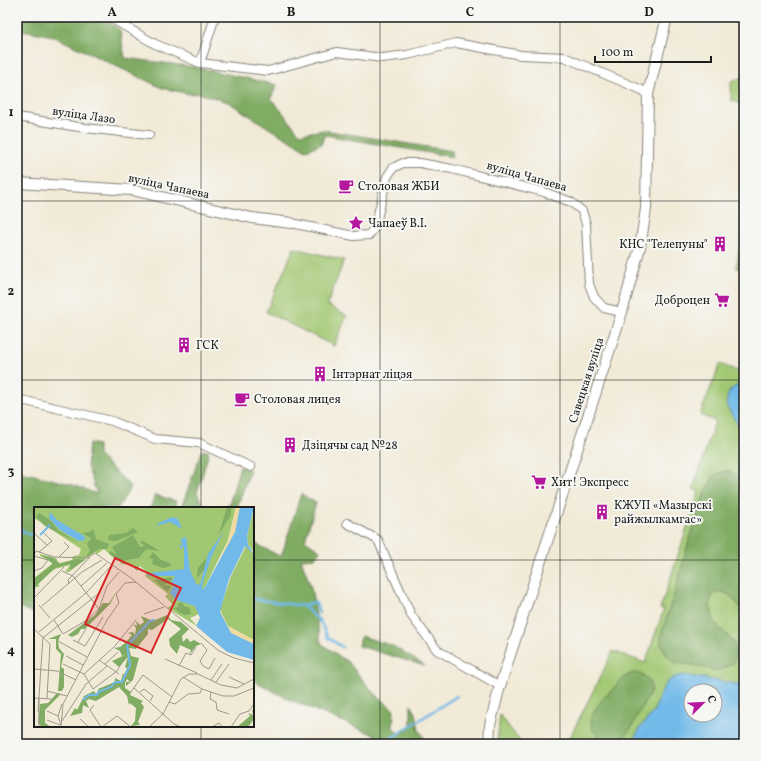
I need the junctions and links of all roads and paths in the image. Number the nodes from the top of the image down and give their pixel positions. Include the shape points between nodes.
1 (109, 17) edge
2 (215, 17) edge
3 (667, 17) edge
4 (200, 63) junction
5 (648, 94) junction
6 (17, 117) edge
7 (149, 135) dead end
8 (17, 183) edge
9 (291, 223) joint
10 (622, 312) junction
11 (17, 399) edge
12 (251, 467) dead end
13 (348, 523) dead end
14 (500, 686) junction
15 (489, 744) edge

1 - 4 street via 155,44
2 - 4 street
3 - 5 street, Савецкая вуліца
4 - 5 street via 268,71 337,52 382,58 456,44 521,55 564,56
5 - 10 street, Савецкая вуліца via 646,210 640,247
6 - 7 street, вуліца Лазо
8 - 9 street, вуліца Чапаева via 132,190 252,218
9 - 10 street, вуліца Чапаева via 354,236 369,235 375,227 387,177 393,168 403,163 420,163 452,169 544,192 571,202 582,211 586,224 589,284 594,297 604,308
10 - 14 street, Савецкая вуліца
11 - 12 street via 112,421 155,439 199,444
13 - 14 street via 378,540 411,614 437,650
14 - 15 street, Савецкая вуліца via 490,725

